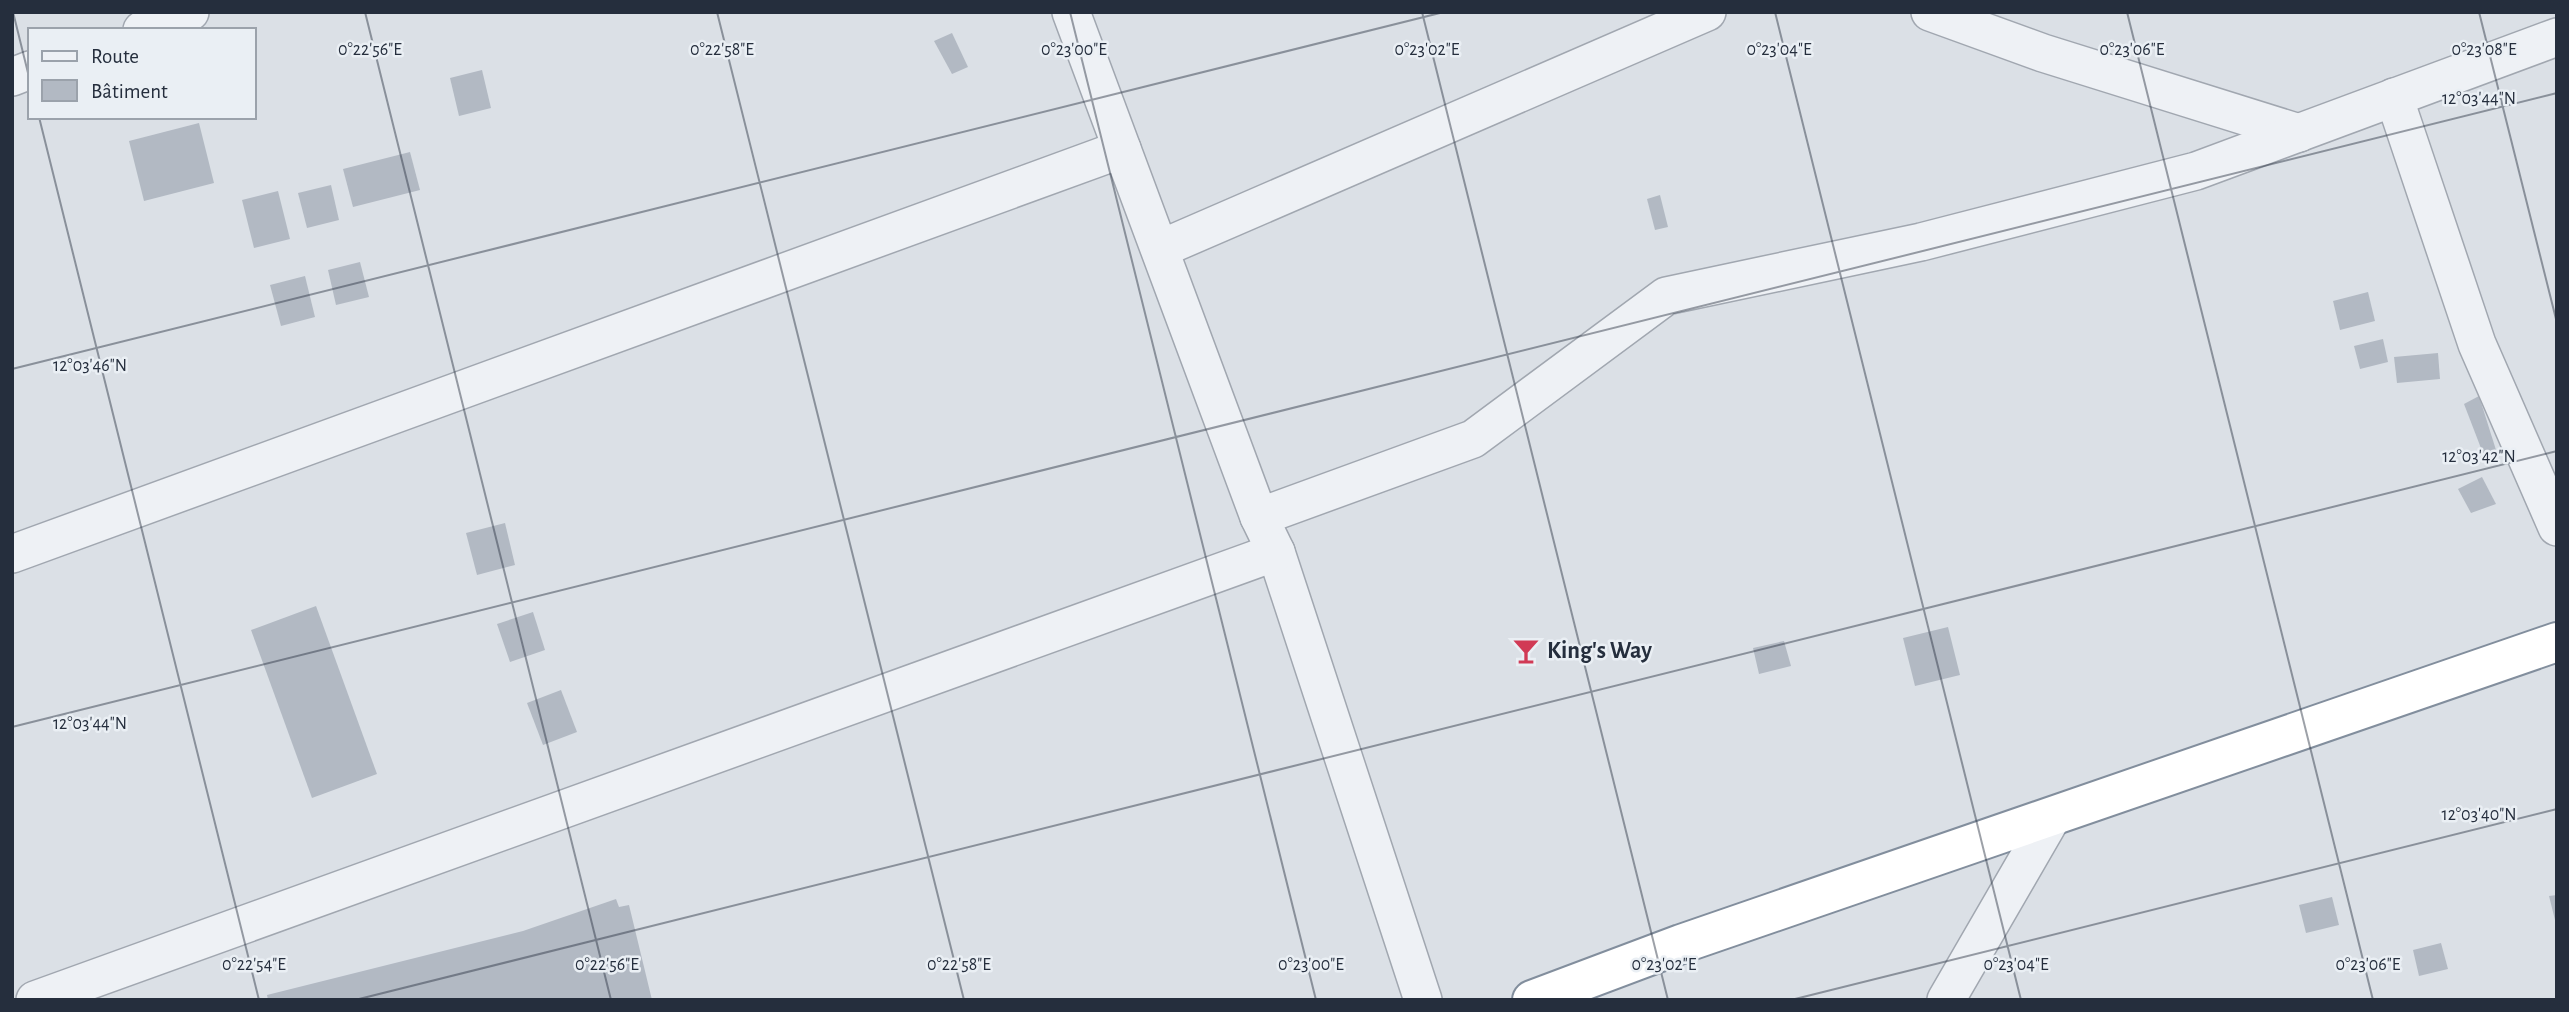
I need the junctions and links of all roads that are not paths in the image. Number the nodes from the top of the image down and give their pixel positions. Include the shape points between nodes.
1 (190, 12) edge
2 (1707, 12) edge
3 (1930, 12) edge
4 (1076, 17) edge
5 (147, 28) edge
6 (2557, 37) edge
7 (2394, 97) junction
8 (2299, 133) junction
9 (1122, 149) junction
10 (1160, 249) junction
11 (1259, 517) junction
12 (2557, 527) edge
13 (1276, 552) junction
14 (12, 554) edge
15 (2557, 642) edge
16 (2052, 817) junction
17 (35, 1000) edge
18 (1423, 1000) edge
19 (1532, 1000) edge
20 (1947, 1000) edge

1 - 5 street
2 - 10 street
3 - 8 street via 2043,54
4 - 9 street
6 - 7 street
7 - 8 street
7 - 12 street via 2477,344
8 - 11 street via 2196,170 1921,242 1666,296 1474,439
9 - 10 street
9 - 14 street
10 - 11 street
11 - 13 street
13 - 17 street
13 - 18 street
15 - 16 highway
16 - 19 highway
16 - 20 street

